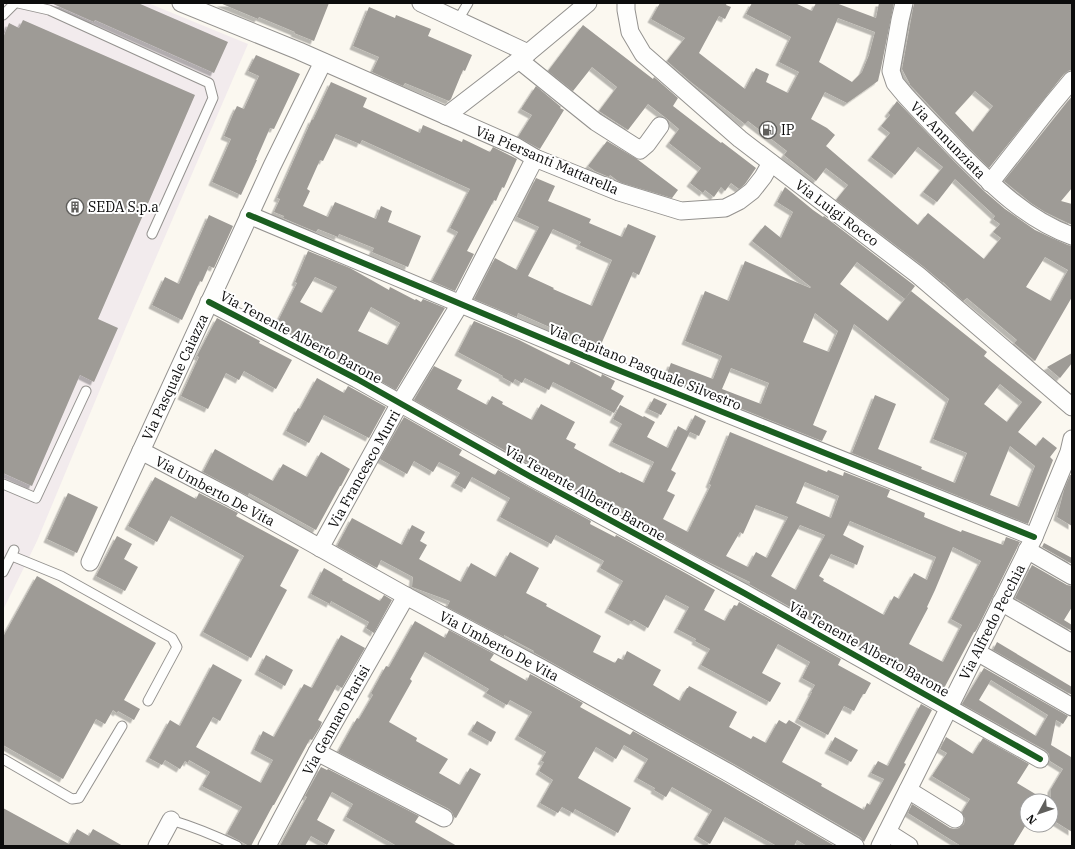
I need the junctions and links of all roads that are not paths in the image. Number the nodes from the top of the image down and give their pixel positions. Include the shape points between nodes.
1 (16, 3) edge
2 (181, 3) edge
3 (421, 3) edge
4 (468, 3) edge
5 (588, 3) edge
6 (626, 3) edge
7 (904, 3) edge
8 (3, 15) edge
9 (458, 20) junction
10 (523, 56) junction
11 (323, 62) junction
12 (1072, 80) edge
13 (446, 116) junction
14 (660, 126) dead end
15 (535, 158) junction
16 (771, 163) junction
17 (990, 183) junction
18 (249, 215) junction
19 (152, 234) dead end
20 (1072, 236) edge
21 (209, 302) junction
22 (460, 304) junction
23 (86, 391) dead end
24 (400, 403) junction
25 (1072, 407) edge
26 (1071, 448) edge
27 (141, 451) junction
28 (3, 484) edge
29 (1031, 544) junction
30 (320, 548) junction
31 (90, 562) dead end
32 (3, 572) edge
33 (1072, 576) edge
34 (406, 596) junction
35 (1001, 602) junction
36 (1072, 643) edge
37 (976, 652) junction
38 (148, 701) dead end
39 (949, 707) junction
40 (1072, 707) edge
41 (122, 726) dead end
42 (317, 752) junction
43 (3, 759) edge
44 (1040, 759) dead end
45 (908, 790) junction
46 (444, 818) dead end
47 (955, 819) dead end
48 (171, 820) joint
49 (884, 839) edge
50 (157, 846) edge
51 (238, 846) edge
52 (268, 846) edge
53 (855, 846) edge
54 (910, 846) edge

1 - 8 lane
1 - 19 lane via 49,10 209,83 213,98
2 - 11 street, Via Piersanti Mattarella
3 - 9 street
4 - 9 lane
5 - 10 street
6 - 16 street, Via Luigi Rocco via 630,32 643,54
7 - 17 street, Via Annunziata via 891,71 895,83
9 - 10 street
10 - 13 street
10 - 14 street via 596,122 640,150
11 - 13 street, Via Piersanti Mattarella
11 - 18 street, Via Pasquale Caiazza
12 - 17 street
13 - 15 street, Via Piersanti Mattarella via 515,146
15 - 16 street, Via Piersanti Mattarella via 619,192 681,211 725,208 740,201 763,178
15 - 22 street, Via Francesco Murri
16 - 25 street, Via Luigi Rocco via 918,275
17 - 20 street, Via Annunziata via 1018,206 1058,231
18 - 21 street, Via Pasquale Caiazza
18 - 22 street, Via Capitano Pasquale Silvestro
21 - 24 street, Via Tenente Alberto Barone
21 - 27 street, Via Pasquale Caiazza
22 - 24 street, Via Francesco Murri
22 - 29 street, Via Capitano Pasquale Silvestro via 769,430
23 - 28 lane via 36,498
24 - 30 street, Via Francesco Murri
24 - 39 street, Via Tenente Alberto Barone
26 - 29 street, Via Alfredo Pecchia
27 - 30 street, Via Umberto De Vita
27 - 31 street, Via Pasquale Caiazza
29 - 33 street, Via Capitano Pasquale Silvestro
29 - 35 street, Via Alfredo Pecchia
30 - 34 street, Via Umberto De Vita
32 - 38 lane via 13,553 61,576 172,638 177,647
34 - 42 street, Via Gennaro Parisi
34 - 53 street, Via Umberto De Vita via 541,668
35 - 36 street
35 - 37 street, Via Alfredo Pecchia
37 - 39 street, Via Alfredo Pecchia
37 - 40 street
39 - 44 street, Via Tenente Alberto Barone
39 - 45 street, Via Alfredo Pecchia
41 - 43 lane via 79,798 72,799
42 - 46 street
42 - 52 street, Via Gennaro Parisi
45 - 47 street
45 - 49 street, Via Alfredo Pecchia
48 - 50 street
48 - 51 lane
49 - 54 street, Via Alfredo Pecchia

